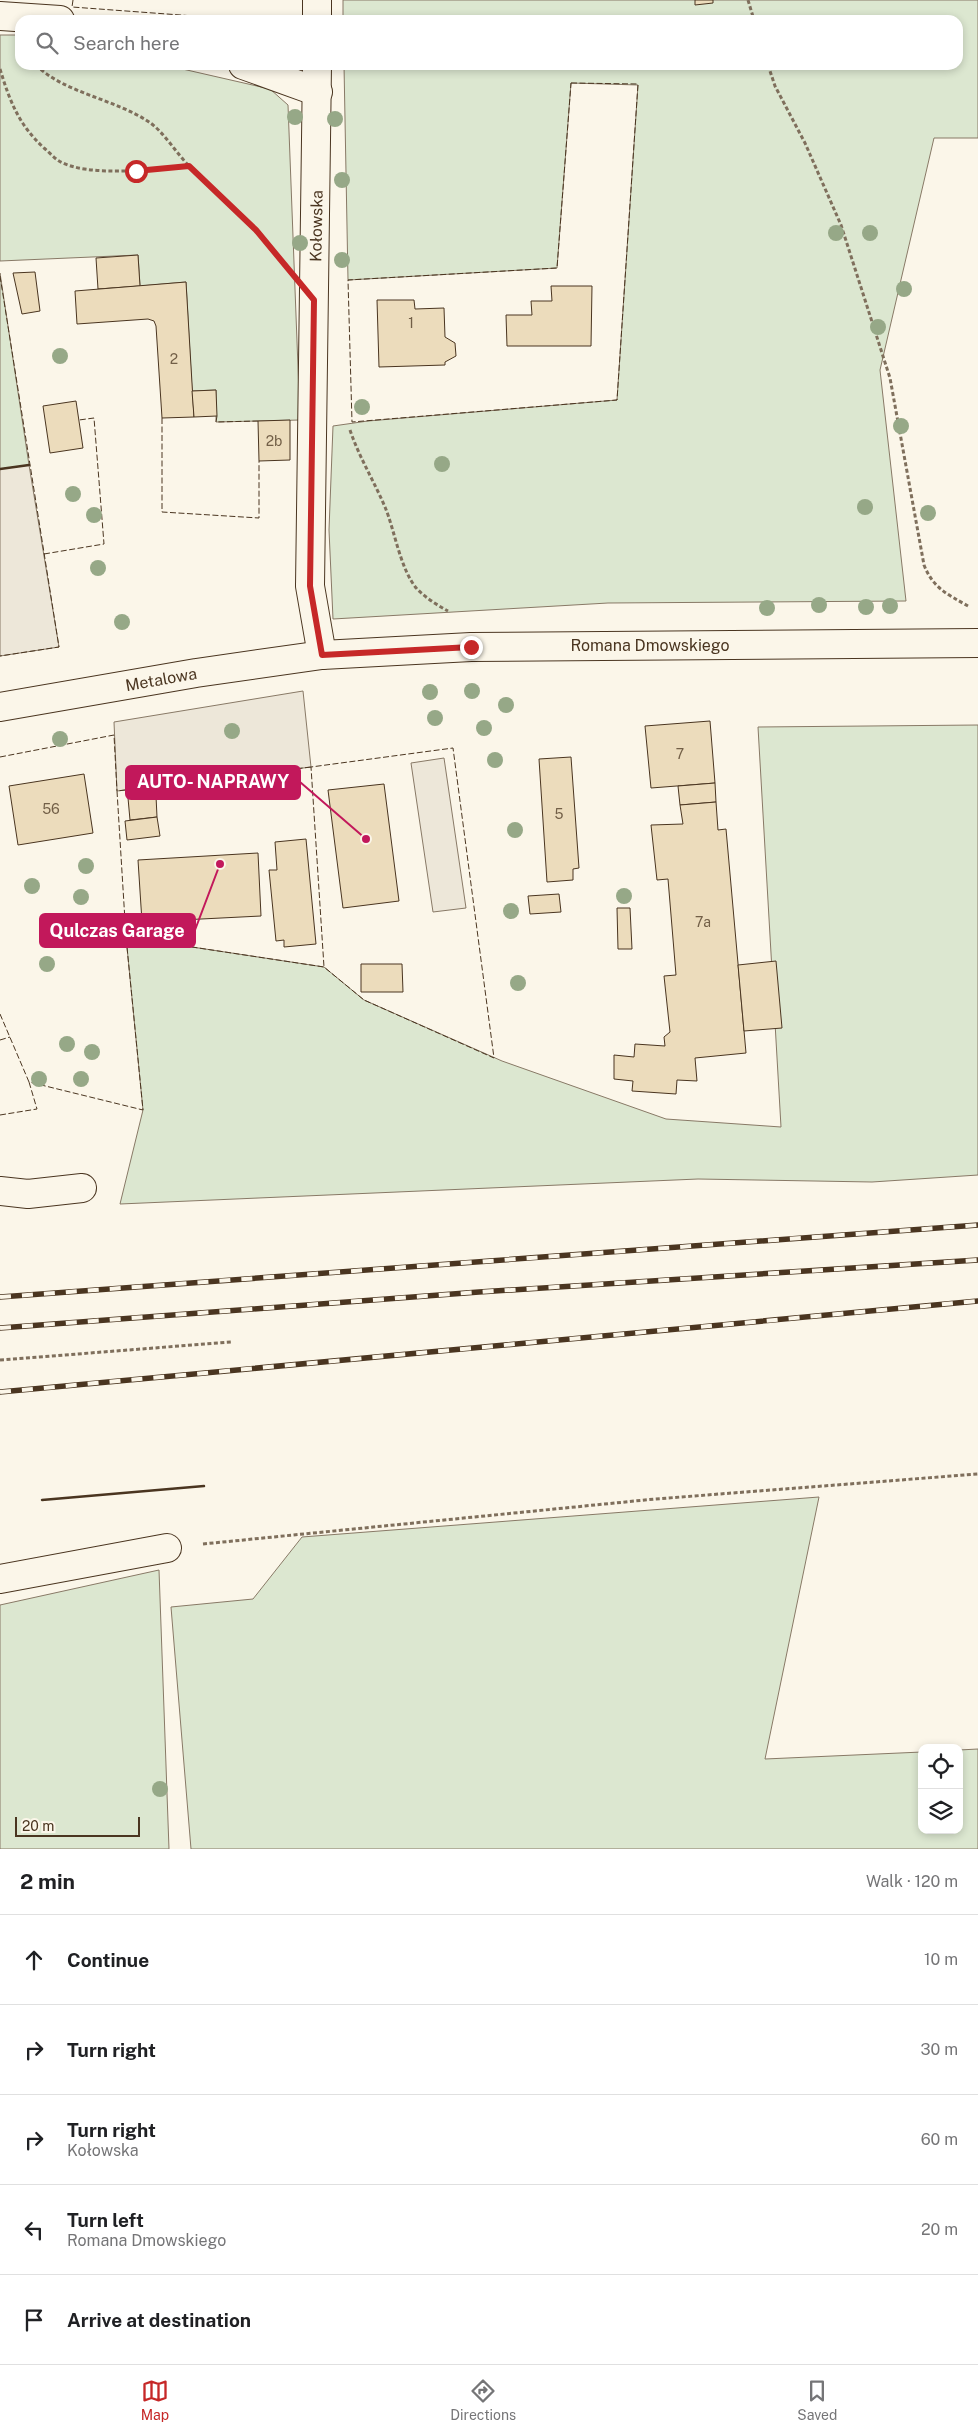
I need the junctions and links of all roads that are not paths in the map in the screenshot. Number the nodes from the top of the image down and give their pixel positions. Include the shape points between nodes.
1 (317, 0) edge
2 (317, 15) edge
3 (0, 16) edge
4 (15, 17) edge
5 (257, 70) edge
6 (317, 70) edge
7 (318, 92) junction
8 (978, 643) edge
9 (322, 655) junction
10 (0, 707) edge
11 (82, 1188) dead end
12 (0, 1191) edge
13 (167, 1548) road end
14 (0, 1579) edge

1 - 2 main road
3 - 4 main road
5 - 7 main road
6 - 7 main road, Kołowska
7 - 9 main road, Kołowska via 310,586
8 - 9 main road, Romana Dmowskiego via 471,647
9 - 10 main road, Metalowa
11 - 12 main road via 28,1194
13 - 14 main road

